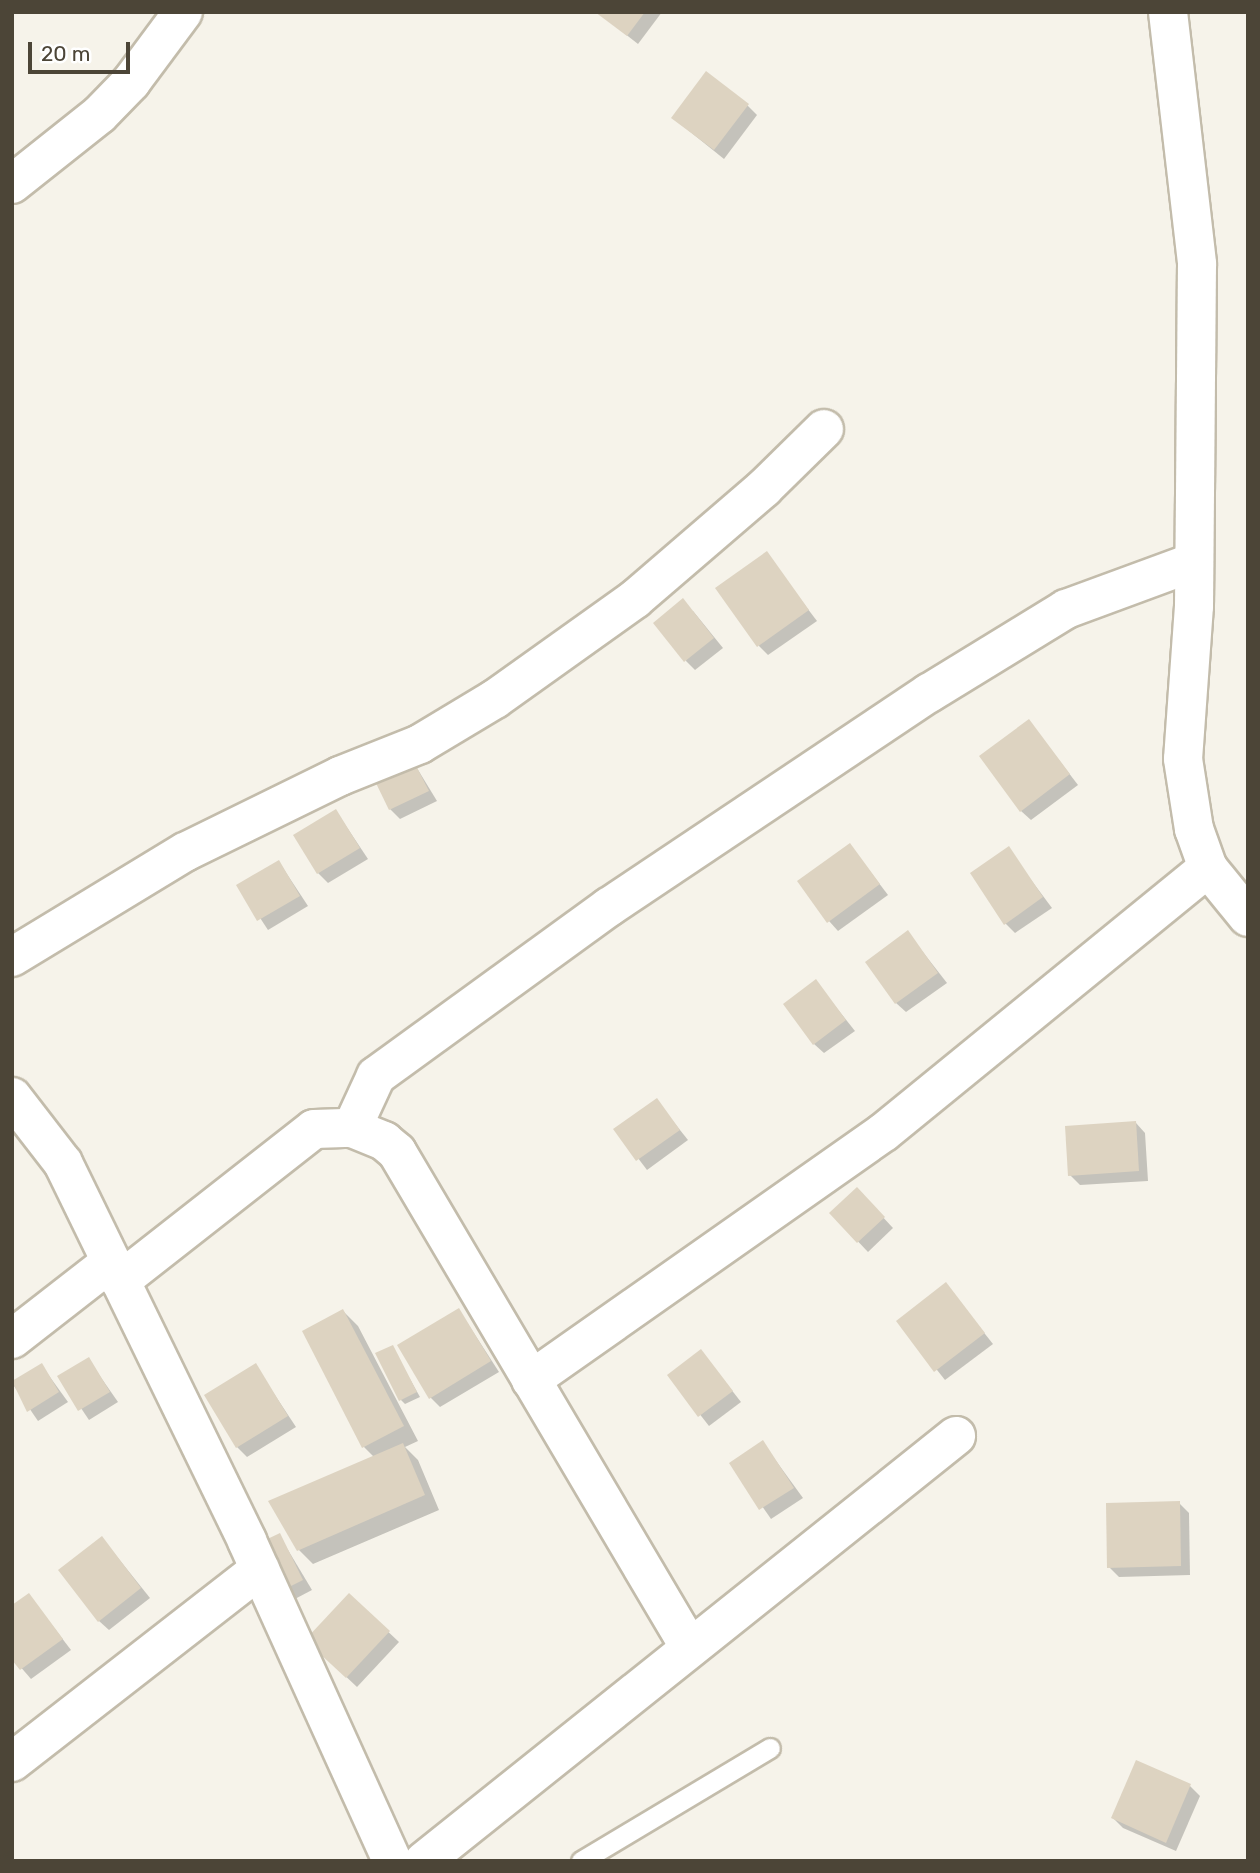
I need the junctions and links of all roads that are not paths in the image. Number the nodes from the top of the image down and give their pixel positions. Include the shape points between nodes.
1 (183, 12) edge
2 (1168, 12) edge
3 (12, 184) edge
4 (824, 429) dead end
5 (1194, 562) junction
6 (1208, 867) junction
7 (1248, 875) edge
8 (1248, 917) edge
9 (12, 957) edge
10 (12, 1097) edge
11 (352, 1128) junction
12 (116, 1271) junction
13 (12, 1339) edge
14 (531, 1380) junction
15 (956, 1436) dead end
16 (260, 1569) junction
17 (690, 1648) junction
18 (770, 1748) dead end
19 (12, 1762) edge
20 (392, 1861) edge
21 (424, 1861) edge
22 (581, 1861) edge

1 - 3 street via 100,114
2 - 5 street via 1197,264
4 - 9 street via 746,505 635,599 495,699 420,744 340,776 185,852
5 - 6 street via 1183,759 1194,829
5 - 11 street via 1066,609 929,693 610,907 376,1076
6 - 7 street
6 - 8 street
6 - 14 street via 884,1132
10 - 12 street via 63,1163
11 - 12 street via 314,1129
11 - 14 street via 397,1152
12 - 13 street
12 - 16 street
14 - 17 street
15 - 17 street
16 - 19 street
16 - 20 street
17 - 21 street
18 - 22 lane

